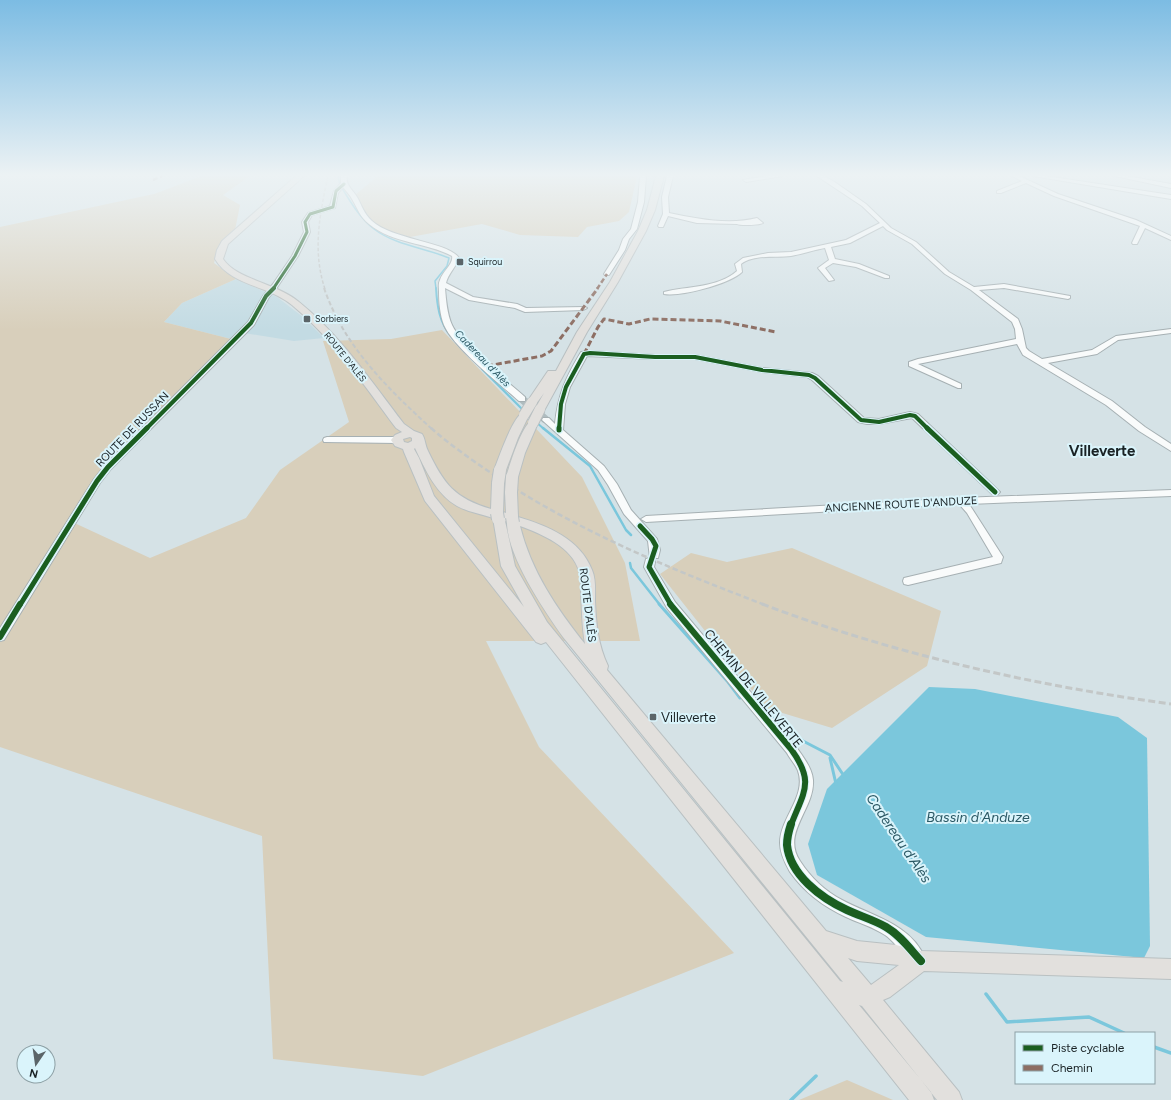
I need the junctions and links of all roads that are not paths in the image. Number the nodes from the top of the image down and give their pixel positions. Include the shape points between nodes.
1 (243, 227) edge
2 (306, 227) edge
3 (376, 227) edge
4 (634, 227) edge
5 (644, 227) edge
6 (876, 227) edge
7 (887, 227) edge
8 (1143, 227) edge
9 (1149, 227) edge
10 (1171, 238) edge
11 (1135, 243) dead end
12 (828, 245) junction
13 (832, 261) junction
14 (607, 274) dead end
15 (887, 278) dead end
16 (831, 280) dead end
17 (442, 284) junction
18 (272, 289) junction
19 (973, 289) junction
20 (666, 293) dead end
21 (1068, 297) dead end
22 (583, 308) dead end
23 (1171, 331) edge
24 (1019, 341) junction
25 (1041, 362) junction
26 (958, 386) dead end
27 (531, 403) junction
28 (529, 419) junction
29 (546, 420) tunnel mouth
30 (559, 430) junction
31 (405, 437) junction
32 (327, 440) dead end
33 (1171, 448) edge
34 (995, 492) dead end
35 (1171, 493) edge
36 (961, 501) junction
37 (644, 523) junction
38 (908, 581) dead end
39 (0, 637) edge
40 (614, 689) junction
41 (608, 710) junction
42 (819, 939) junction
43 (921, 961) junction
44 (1171, 969) edge
45 (834, 990) junction
46 (868, 996) junction
47 (923, 1100) edge
48 (951, 1100) edge

1 - 18 main road, ROUTE D'ALÈS via 225,243 219,256 222,264 229,272
2 - 18 street, ROUTE DE RUSSAN via 307,232 301,244
3 - 17 street via 454,255 455,263
4 - 14 street
5 - 27 main road via 614,282 582,332
6 - 12 street via 848,242
7 - 19 street via 914,243 947,272
8 - 11 street
9 - 10 street
12 - 13 street
12 - 20 street via 791,254 743,260 738,264 738,275 728,280
13 - 15 street via 857,264
13 - 16 street via 821,268
17 - 22 street via 471,299 517,306 525,310
17 - 27 street via 449,325 464,344
18 - 31 main road, ROUTE D'ALÈS via 292,300 310,315 334,341
18 - 39 street, ROUTE DE RUSSAN via 251,323 108,468 65,531
19 - 21 street via 1004,286
19 - 24 street via 1015,321 1020,328
23 - 25 street via 1116,338 1094,352
24 - 25 street via 1026,353
24 - 26 street via 912,364
25 - 33 street via 1109,403
27 - 28 main road, bridge
28 - 40 main road, bridge via 512,477 512,520 516,539 537,586 579,647
28 - 41 main road, bridge via 510,444 500,470 497,516 504,554 515,582 542,626
29 - 30 street
30 - 34 street via 561,404 566,387 584,354 695,357 762,370 809,375 867,423 914,416
30 - 37 street via 601,468 627,512
31 - 32 street
31 - 40 main road, ROUTE D'ALÈS via 454,498 470,507 552,534 573,548 586,571 592,645
31 - 41 main road, ROUTE D'ALÈS via 429,498 548,647
35 - 36 street, ANCIENNE ROUTE D'ANDUZE
36 - 37 street, ANCIENNE ROUTE D'ANDUZE via 799,509
36 - 38 street via 970,511 998,557 997,560
37 - 43 street, CHEMIN DE VILLEVERTE via 656,546 649,567 671,605 791,749 804,771 803,796 790,826 787,843 799,872 827,898 887,928 904,941
40 - 42 main road
41 - 45 main road
42 - 43 main road via 857,951 896,955
42 - 46 main road
43 - 44 main road
43 - 46 main road via 883,990
45 - 46 main road
45 - 47 main road
46 - 48 main road

